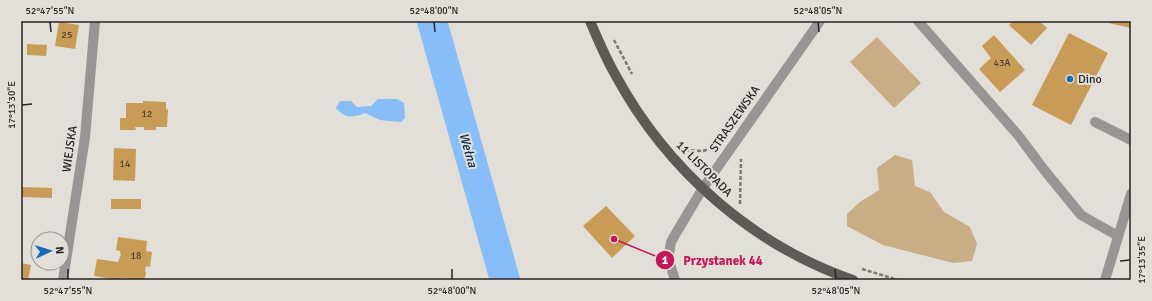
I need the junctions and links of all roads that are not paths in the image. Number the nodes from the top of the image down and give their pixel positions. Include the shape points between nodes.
1 (95, 21) edge
2 (590, 21) edge
3 (820, 21) edge
4 (918, 21) edge
5 (1095, 122) dead end
6 (1131, 140) edge
7 (703, 188) junction
8 (1131, 194) edge
9 (1118, 236) junction
10 (63, 280) edge
11 (675, 280) edge
12 (853, 280) edge
13 (1105, 280) edge

1 - 10 street, WIEJSKA via 85,137
2 - 7 main road, 11 LISTOPADA via 616,77 642,118 673,158
3 - 7 street, STRASZEWSKA
4 - 9 street via 1018,135 1081,215
5 - 6 street
7 - 11 street, STRASZEWSKA via 671,242 670,264
7 - 12 main road, 11 LISTOPADA via 742,222 763,236 806,260
8 - 9 street
9 - 13 street

